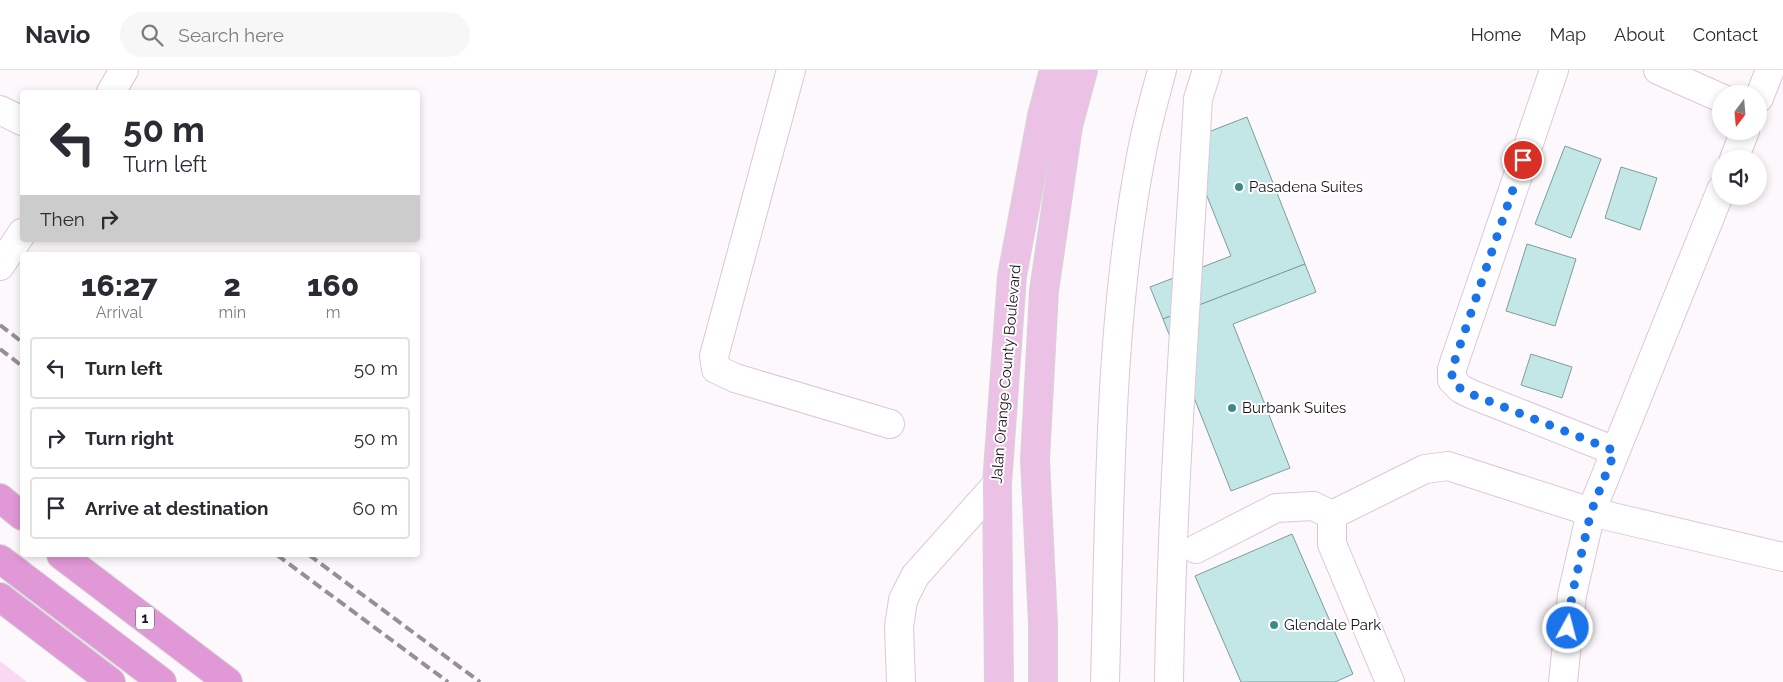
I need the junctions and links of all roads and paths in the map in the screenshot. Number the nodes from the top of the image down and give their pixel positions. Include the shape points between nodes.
1 (124, 70) edge
2 (792, 70) edge
3 (1054, 70) edge
4 (1082, 70) edge
5 (1162, 70) edge
6 (1207, 70) edge
7 (1554, 70) edge
8 (1658, 70) edge
9 (1770, 70) edge
10 (1764, 85) edge
11 (112, 90) edge
12 (1712, 94) edge
13 (0, 110) edge
14 (20, 120) edge
15 (1715, 205) edge
16 (20, 236) edge
17 (0, 266) edge
18 (890, 424) dead end
19 (1615, 451) junction
20 (997, 484) junction
21 (0, 498) edge
22 (0, 508) edge
23 (1591, 512) junction
24 (20, 514) edge
25 (1332, 515) junction
26 (20, 524) edge
27 (1196, 549) dead end
28 (64, 557) edge
29 (77, 557) edge
30 (1783, 557) edge
31 (0, 559) edge
32 (0, 597) edge
33 (1568, 681) edge
34 (111, 682) edge
35 (162, 682) edge
36 (228, 682) edge
37 (240, 682) edge
38 (901, 682) edge
39 (999, 682) edge
40 (1043, 682) edge
41 (1105, 682) edge
42 (1169, 682) edge
43 (1390, 682) edge

1 - 11 street
2 - 18 street via 714,356 716,369 735,378
3 - 20 main road, Jalan Orange County Boulevard via 1042,116 1012,276
4 - 40 main road, Jalan Orange County Boulevard via 1068,126 1044,292 1035,460
5 - 41 street via 1142,150 1125,260 1116,355
6 - 42 street via 1198,99 1174,528
7 - 19 street via 1452,369 1452,380 1471,394
8 - 12 street
9 - 10 street
13 - 14 street
15 - 19 street
16 - 17 street
19 - 23 street
20 - 38 street via 915,576 903,600 899,627
20 - 39 main road, Jalan Orange County Boulevard
21 - 24 highway
22 - 26 highway
23 - 25 street via 1448,466 1425,469
23 - 30 street
23 - 33 street via 1572,595
25 - 27 street via 1313,506 1276,508
25 - 43 street via 1332,544
28 - 36 highway, 1
29 - 37 highway, 1
31 - 35 highway
32 - 34 highway

